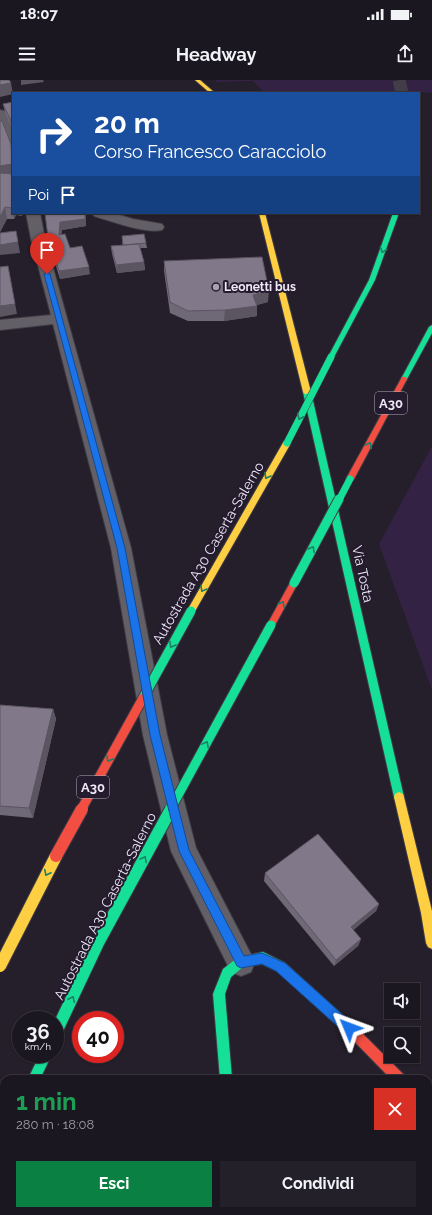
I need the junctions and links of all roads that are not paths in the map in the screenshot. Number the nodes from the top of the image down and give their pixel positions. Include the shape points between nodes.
1 (197, 80) edge
2 (213, 92) edge
3 (2, 121) edge
4 (12, 142) edge
5 (33, 214) edge
6 (102, 214) edge
7 (262, 214) edge
8 (396, 214) edge
9 (157, 227) dead end
10 (59, 319) junction
11 (0, 326) edge
12 (432, 327) edge
13 (432, 942) edge
14 (241, 962) junction
15 (0, 966) edge
16 (64, 1015) edge
17 (42, 1063) edge
18 (36, 1075) edge
19 (226, 1075) edge
20 (396, 1075) edge

1 - 2 main road
3 - 4 street
5 - 10 street
6 - 9 street via 131,223
7 - 13 main road, Via Tosta via 319,439
8 -> 15 main road, Autostrada A30 Caserta-Salerno / A30, bridge via 372,280 287,442 69,831
10 - 11 street
10 - 14 street via 121,548 155,735 184,851
16 -> 12 main road, Autostrada A30 Caserta-Salerno / A30, bridge via 98,943
14 - 19 main road via 227,974 219,994
14 - 20 main road via 262,958 280,967 338,1018
17 - 18 main road

